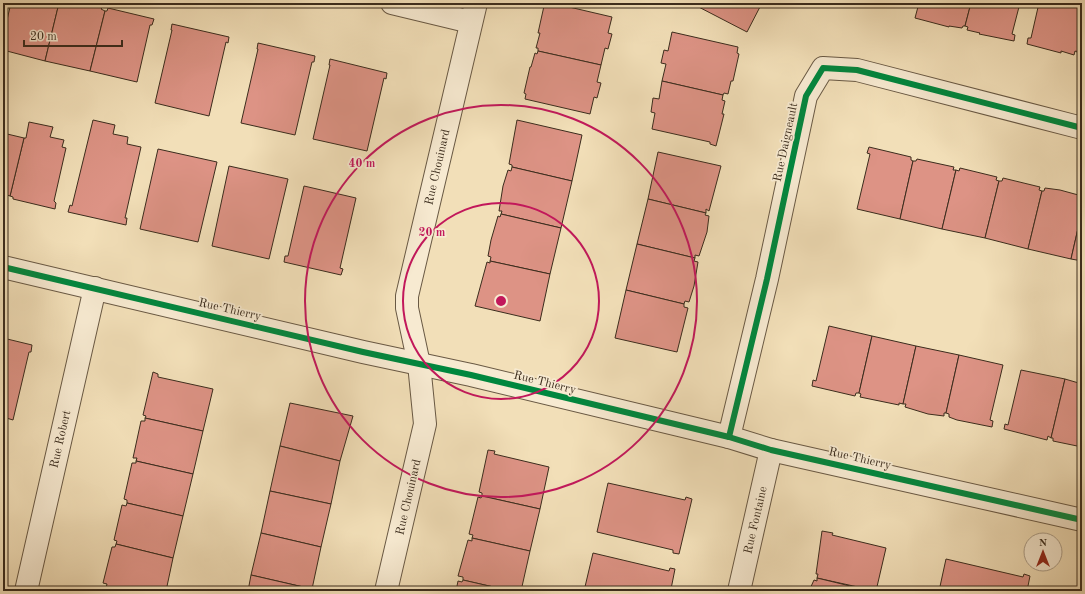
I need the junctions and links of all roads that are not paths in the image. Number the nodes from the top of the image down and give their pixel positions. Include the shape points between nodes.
1 (392, 3) edge
2 (473, 12) edge
3 (1082, 128) edge
4 (3, 267) edge
5 (94, 288) junction
6 (418, 364) junction
7 (729, 437) junction
8 (771, 450) junction
9 (1082, 520) edge
10 (26, 591) edge
11 (386, 591) edge
12 (739, 591) edge

1 - 2 street
2 - 6 street, Rue Chouinard via 407,296
3 - 7 street, Rue Daigneault via 857,70 823,68 806,96 767,279
4 - 5 street, Rue Thierry
5 - 6 street, Rue Thierry
5 - 10 street, Rue Robert
6 - 7 street, Rue Thierry
6 - 11 street, Rue Chouinard via 425,424
7 - 8 street, Rue Thierry
8 - 9 street, Rue Thierry
8 - 12 street, Rue Fontaine

